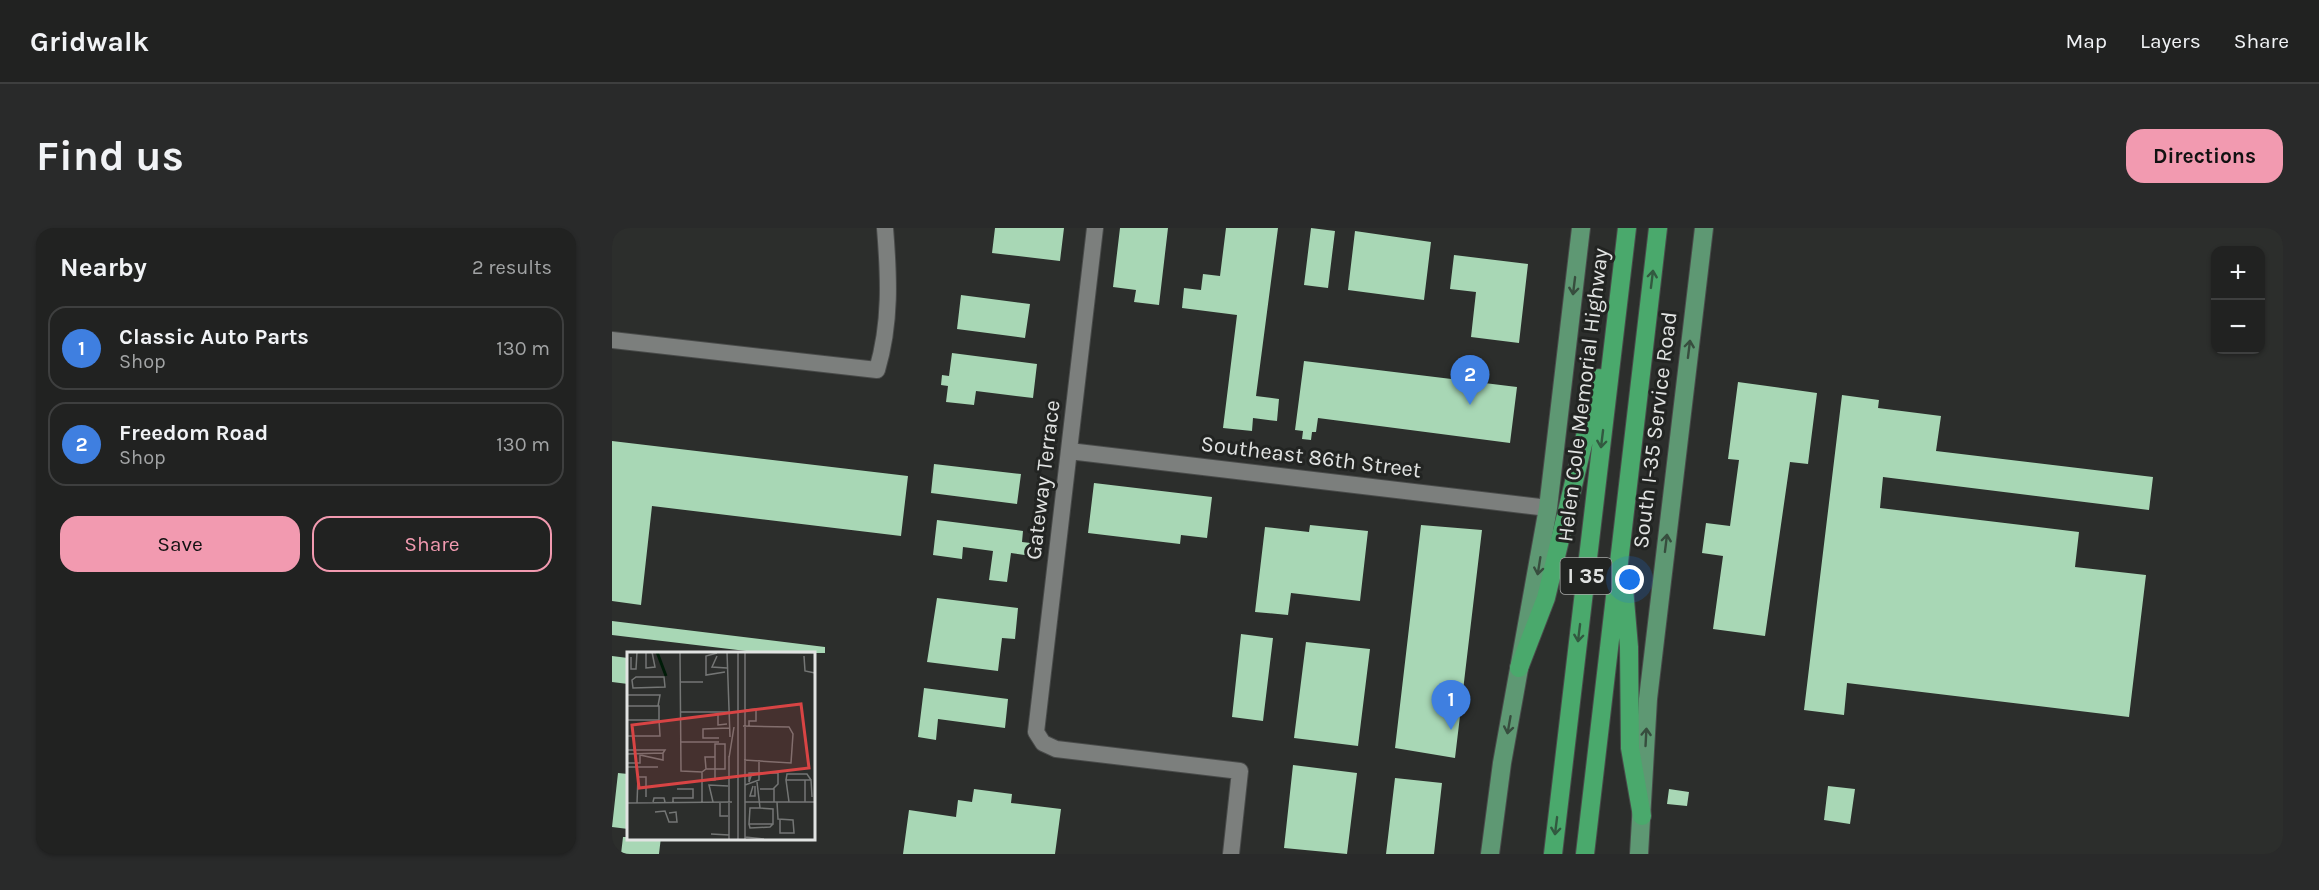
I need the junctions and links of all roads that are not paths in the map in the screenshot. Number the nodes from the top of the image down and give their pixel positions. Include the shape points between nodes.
1 (885, 228) edge
2 (1095, 228) edge
3 (1581, 228) edge
4 (1627, 228) edge
5 (1658, 228) edge
6 (1704, 228) edge
7 (1619, 298) junction
8 (612, 340) edge
9 (1069, 452) junction
10 (1548, 508) junction
11 (1621, 546) junction
12 (1520, 668) junction
13 (1642, 816) junction
14 (1231, 854) edge
15 (1490, 854) edge
16 (1553, 854) edge
17 (1585, 854) edge
18 (1639, 854) edge

1 - 8 street via 886,338 877,370
2 - 9 street, Gateway Terrace
3 -> 10 main road
4 - 7 highway, Helen Cole Memorial Highway / I 35
11 -> 5 highway, I 35
13 -> 6 main road, South I-35 Service Road via 1648,699
7 - 12 highway via 1546,598
7 -> 16 highway, Helen Cole Memorial Highway / I 35
9 - 10 street, Southeast 86th Street
9 - 14 street, Gateway Terrace via 1036,713 1038,736 1056,749 1240,771
10 -> 12 main road
11 - 13 highway via 1629,647 1630,747
11 - 17 highway, I 35
12 -> 15 main road
13 - 18 main road, South I-35 Service Road

